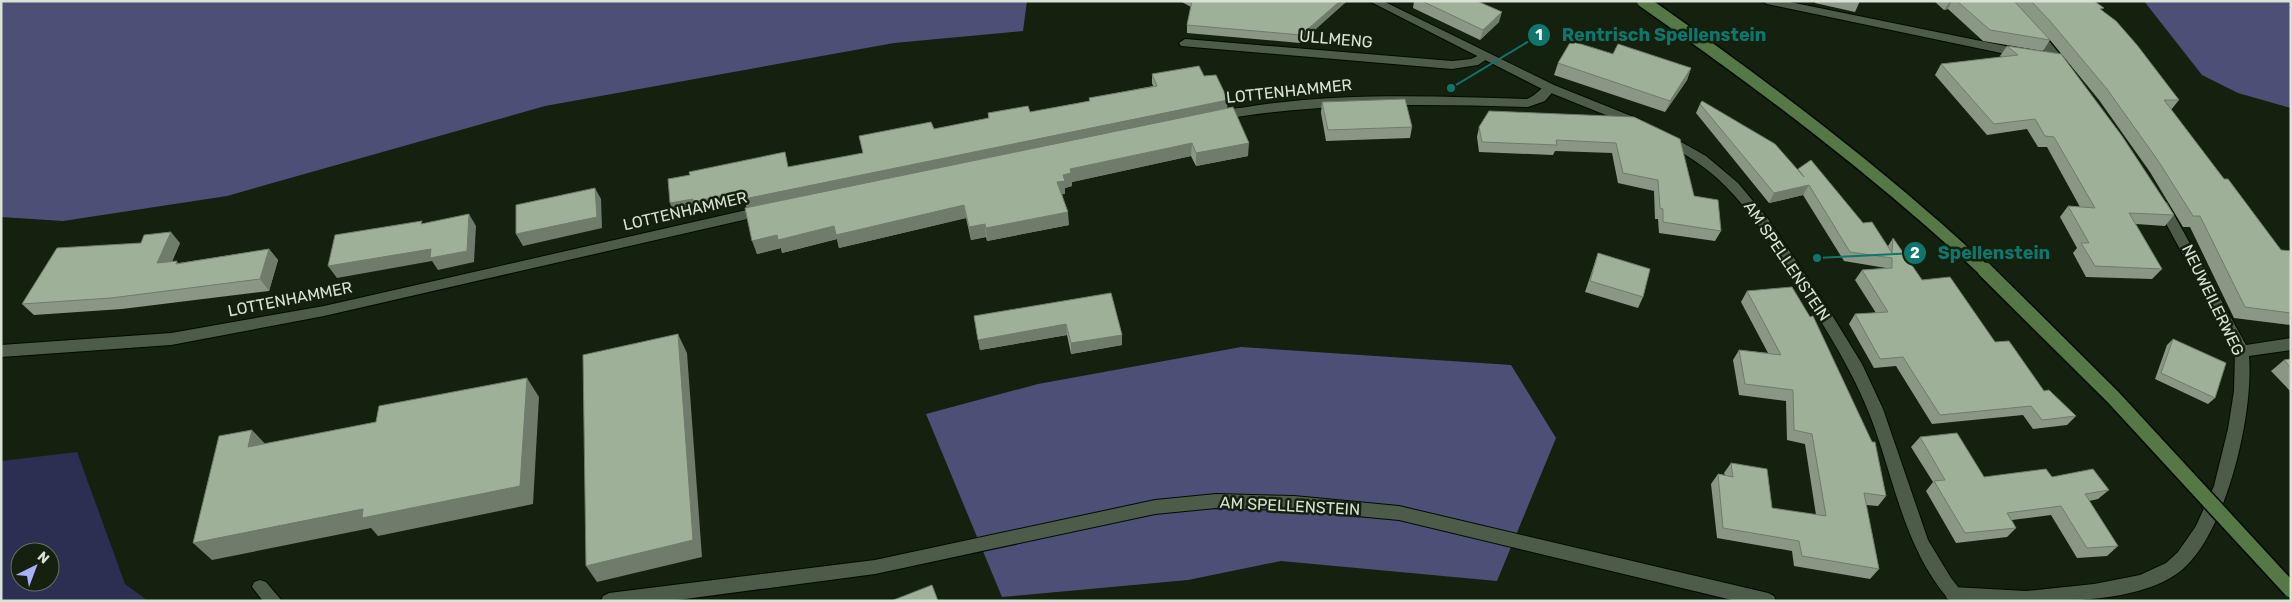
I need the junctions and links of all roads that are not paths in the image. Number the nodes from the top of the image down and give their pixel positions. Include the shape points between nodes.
1 (1374, 1) edge
2 (1643, 1) edge
3 (1767, 1) edge
4 (2027, 24) edge
5 (1185, 43) dead end
6 (1484, 57) junction
7 (2058, 59) junction
8 (2069, 74) edge
9 (1550, 88) junction
10 (1203, 120) edge
11 (2156, 194) edge
12 (779, 208) edge
13 (2291, 344) edge
14 (1, 351) edge
15 (2242, 351) junction
16 (260, 588) dead end
17 (2291, 590) edge
18 (1953, 598) edge
19 (274, 601) edge
20 (609, 601) edge
21 (1768, 601) edge

1 - 6 street, AM SPELLENSTEIN
2 - 17 main road, bridge via 1731,61 1834,140 2001,285 2161,446
3 - 7 street
4 - 7 street
5 - 6 street, ULLMENG via 1452,65
6 - 9 street, AM SPELLENSTEIN
7 - 8 street
9 - 10 street, LOTTENHAMMER via 1541,98 1528,103 1384,99 1322,102
9 - 18 street, AM SPELLENSTEIN via 1653,130 1691,152 1744,196 1824,312 1857,368 1883,428 1910,516
11 - 15 street, NEUWEILERWEG
12 - 14 street, LOTTENHAMMER via 324,311 171,339
13 - 15 street
15 - 18 street, NEUWEILERWEG via 2242,396 2227,469 2203,528 2188,552 2170,569 2136,583 2091,593 2010,599
16 - 19 street
20 - 21 street, AM SPELLENSTEIN via 875,566 1154,507 1216,501 1399,513

